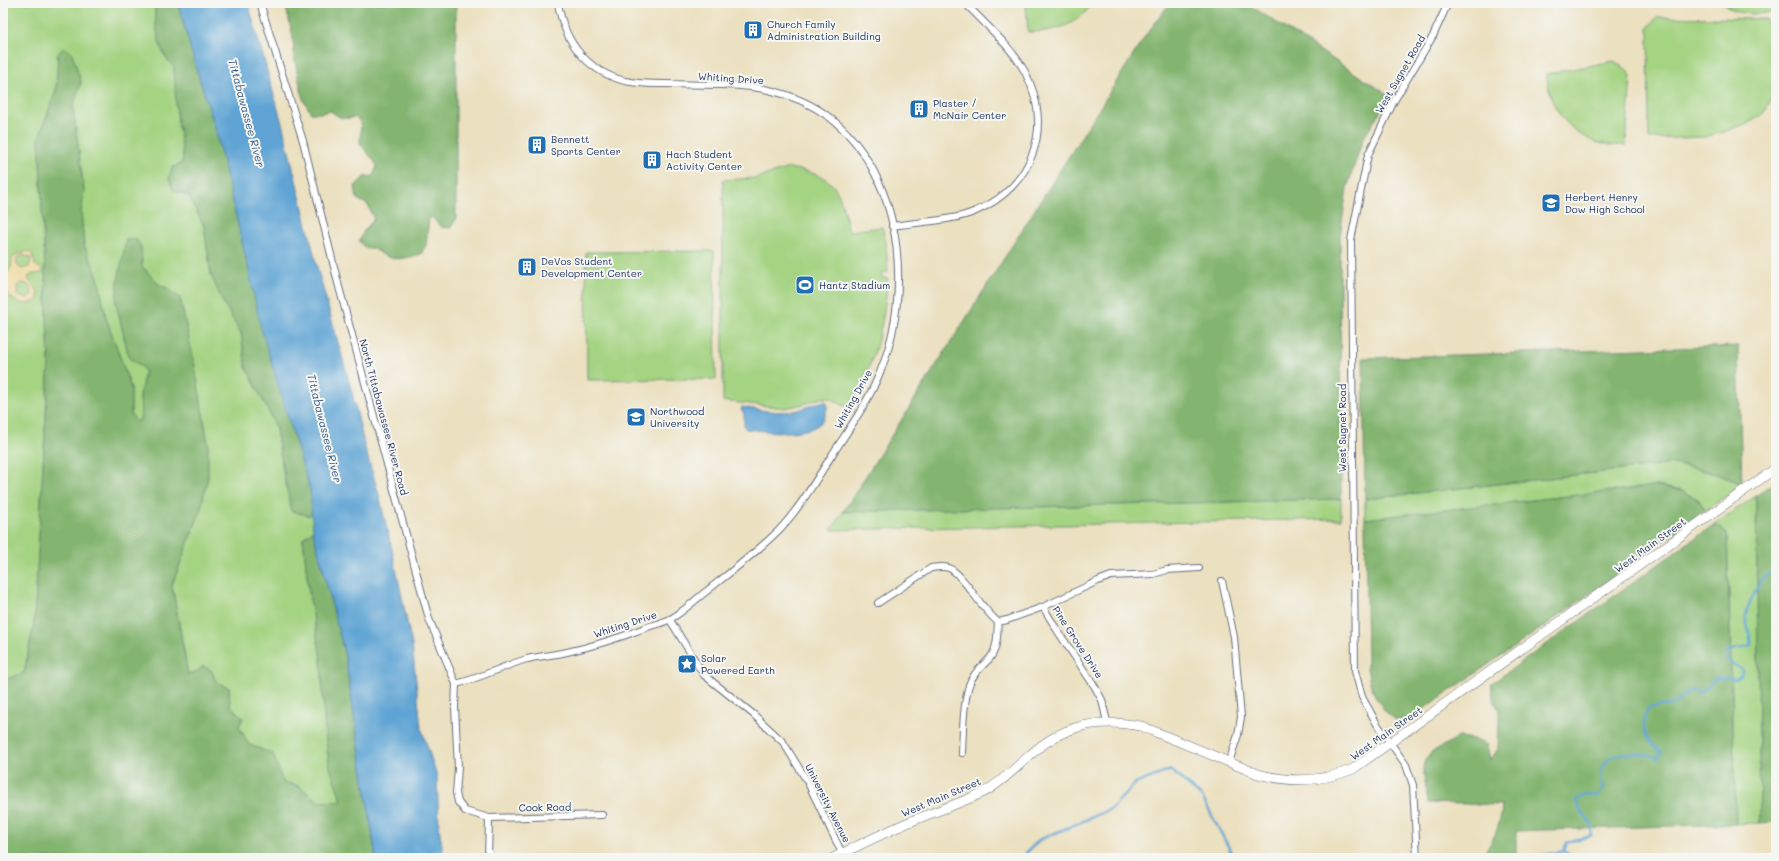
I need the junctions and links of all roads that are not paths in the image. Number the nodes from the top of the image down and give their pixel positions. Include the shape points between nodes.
1 (260, 3) edge
2 (558, 3) edge
3 (965, 3) edge
4 (1448, 3) edge
5 (892, 226) junction
6 (1776, 468) edge
7 (1199, 568) dead end
8 (1222, 581) dead end
9 (878, 603) dead end
10 (1043, 607) junction
11 (670, 620) junction
12 (998, 622) junction
13 (456, 684) junction
14 (1108, 722) junction
15 (1391, 744) junction
16 (962, 753) dead end
17 (1229, 762) junction
18 (602, 815) dead end
19 (489, 818) junction
20 (842, 853) junction
21 (488, 858) edge
22 (833, 858) edge
23 (1417, 858) edge

1 - 13 street, North Tittabawassee River Road via 303,141 339,287 429,619
2 - 5 street, Whiting Drive via 568,39 587,61 604,73 626,81 642,83 740,86 769,90 796,99 840,124 864,155 881,189
3 - 5 street via 1025,72 1034,95 1037,115 1038,132 1033,154 1020,180 975,212
4 - 15 street, West Sugnet Road via 1433,36 1394,101 1368,155 1351,240 1355,671 1362,697 1376,724
5 - 11 street, Whiting Drive via 898,270 896,315 883,363 867,399 808,492 779,530 744,562
6 - 15 street, West Main Street
7 - 10 street via 1111,576
8 - 17 street via 1234,637 1241,718
9 - 12 street via 931,568 941,566 958,574 989,616
10 - 12 street, Pine Grove Drive
10 - 14 street, Pine Grove Drive via 1095,687 1102,700
11 - 13 street, Whiting Drive via 608,641 527,659
11 - 20 street, University Avenue via 704,675 753,714 782,742 807,781
12 - 16 street via 996,643 991,657 977,670 969,684
13 - 19 street, North Tittabawassee River Road via 458,802 465,811
14 - 17 street, West Main Street via 1141,726
14 - 20 street, West Main Street via 1077,727 1058,734 1042,744 986,791
15 - 17 street, West Main Street via 1353,769 1316,780 1273,778
15 - 23 street, West Sugnet Road via 1406,765 1413,784
18 - 19 street, Cook Road
19 - 21 street
20 - 22 street, West Main Street

